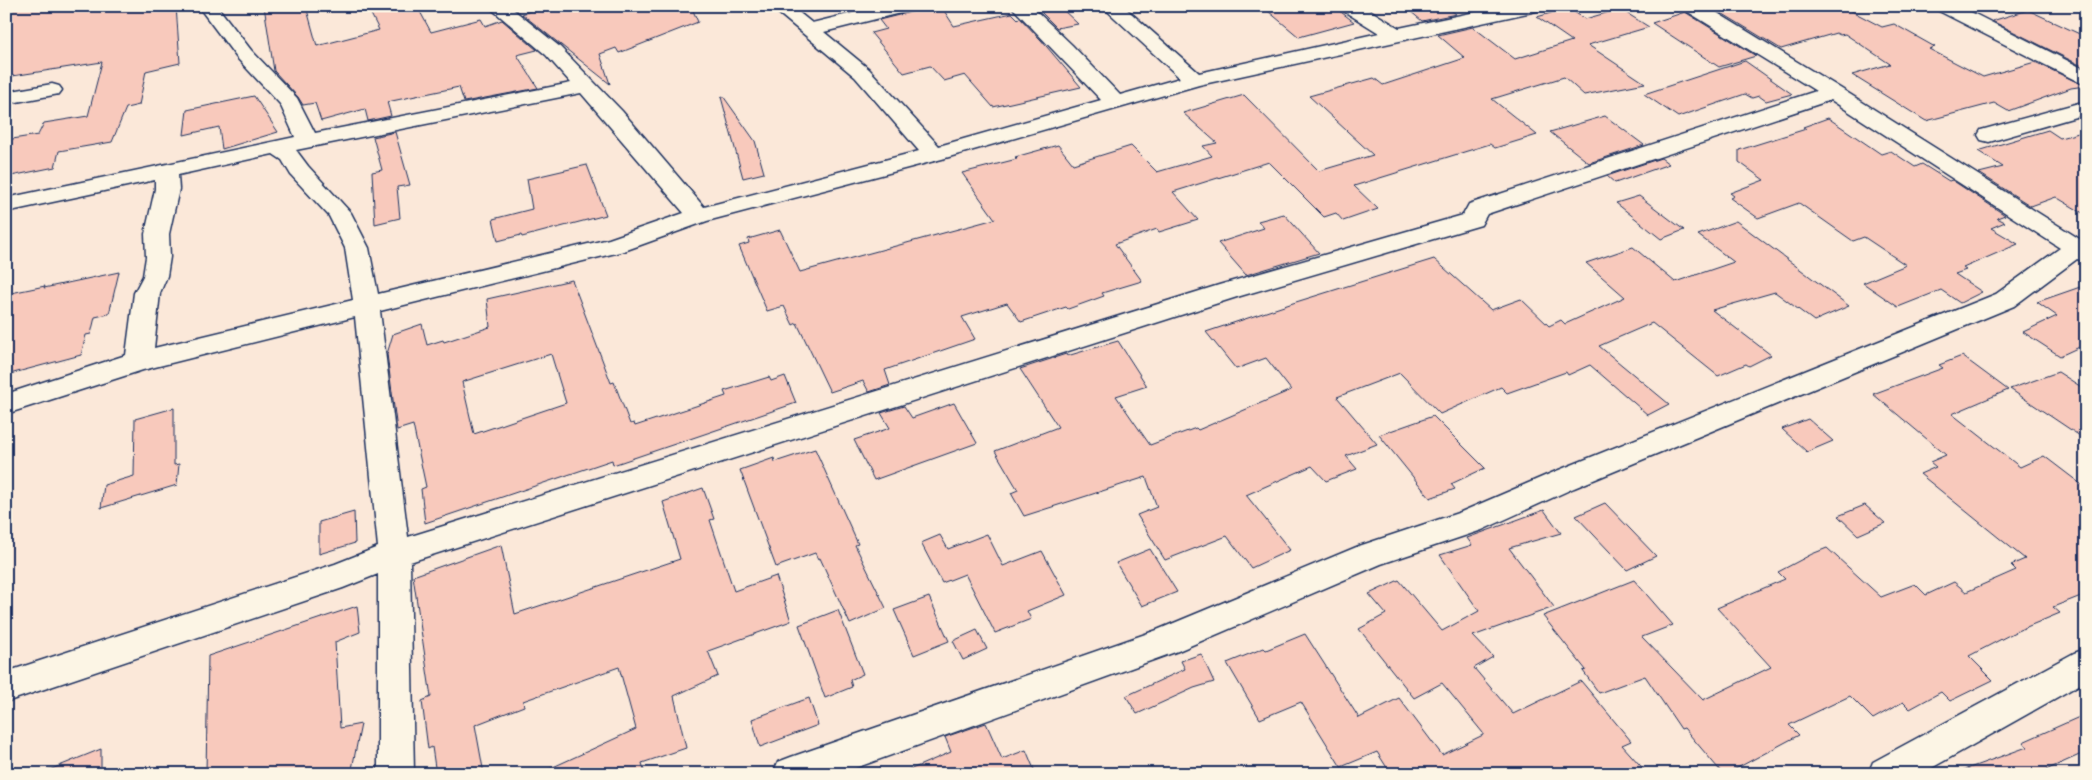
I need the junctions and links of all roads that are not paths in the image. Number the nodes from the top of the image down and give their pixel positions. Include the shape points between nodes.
1 (207, 6) edge
2 (497, 6) edge
3 (779, 6) edge
4 (905, 6) edge
5 (1020, 6) edge
6 (1111, 6) edge
7 (1349, 6) edge
8 (1532, 6) edge
9 (1692, 6) edge
10 (1944, 6) edge
11 (809, 30) junction
12 (1396, 35) junction
13 (2086, 78) edge
14 (1195, 80) junction
15 (586, 86) junction
16 (52, 90) dead end
17 (1833, 92) junction
18 (6, 98) edge
19 (1115, 102) junction
20 (2086, 107) edge
21 (1989, 135) dead end
22 (308, 141) junction
23 (277, 147) junction
24 (934, 154) junction
25 (166, 171) junction
26 (6, 205) edge
27 (699, 216) junction
28 (2081, 251) edge
29 (367, 307) junction
30 (139, 361) junction
31 (6, 404) edge
32 (394, 554) junction
33 (2086, 664) edge
34 (6, 687) edge
35 (396, 774) edge
36 (791, 774) edge
37 (1886, 774) edge

1 - 22 street via 244,54 290,102
2 - 15 street via 553,51
3 - 11 street
4 - 11 street
5 - 19 street
6 - 14 street
7 - 12 street
8 - 12 street
9 - 17 street
10 - 13 street
11 - 24 street via 862,72
12 - 14 street
14 - 19 street
15 - 22 street
15 - 27 street
16 - 18 street
17 - 28 street
17 - 32 street via 1477,209 1473,220 1228,291
19 - 24 street
20 - 21 street
22 - 23 street
23 - 25 street
23 - 29 street via 290,156 339,213 357,248
24 - 27 street
25 - 26 street
25 - 30 street via 167,189 157,234 158,257 155,276 147,294
27 - 29 street via 615,244
28 - 36 street via 2005,300 1471,521 1370,555 1166,641
29 - 30 street
29 - 32 street
30 - 31 street
32 - 34 street via 343,575
32 - 35 street
33 - 37 street

